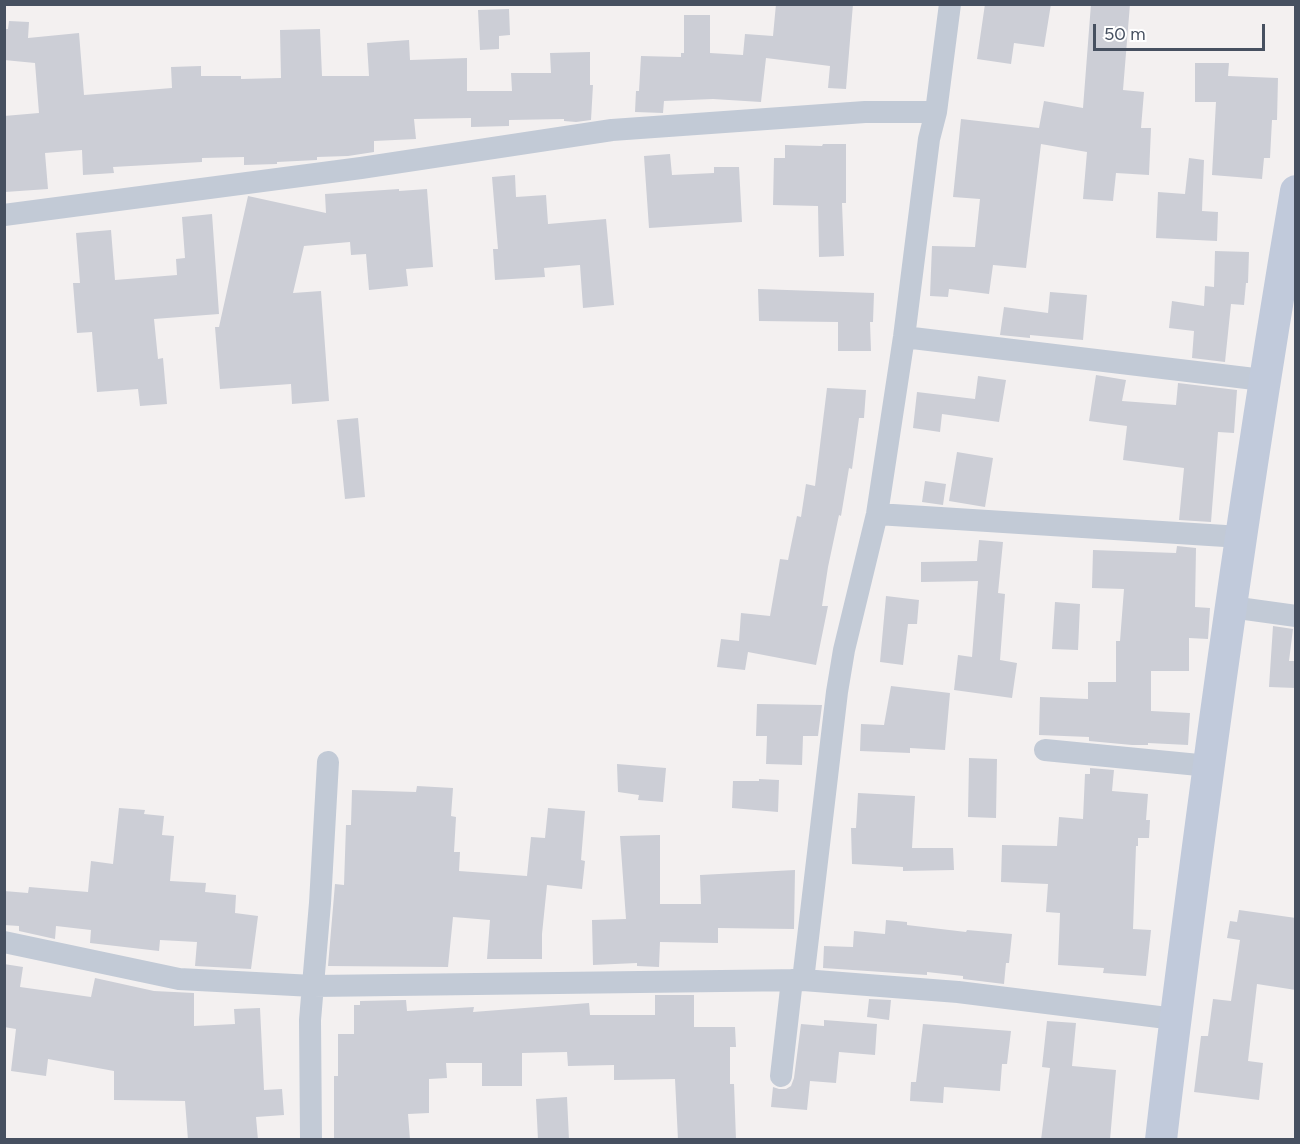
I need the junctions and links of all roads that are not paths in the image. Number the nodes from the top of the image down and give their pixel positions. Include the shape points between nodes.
1 (950, 4) edge
2 (936, 112) junction
3 (1296, 191) edge
4 (4, 215) edge
5 (904, 337) junction
6 (1263, 381) junction
7 (877, 514) junction
8 (1241, 537) junction
9 (1231, 607) junction
10 (1296, 616) edge
11 (1045, 750) dead end
12 (328, 762) dead end
13 (1209, 766) junction
14 (4, 942) edge
15 (798, 980) junction
16 (313, 986) junction
17 (1175, 1019) junction
18 (781, 1076) dead end
19 (311, 1140) edge
20 (1161, 1140) edge

1 - 2 street
2 - 4 street via 865,112 612,130
2 - 5 street via 929,139
3 - 6 street
5 - 6 street
5 - 7 street
6 - 8 street
7 - 8 street
7 - 15 street via 844,650
8 - 9 street
9 - 10 street
9 - 13 street
11 - 13 street
12 - 16 street
13 - 17 street
14 - 16 street via 179,979
15 - 16 street
15 - 17 street via 958,992
15 - 18 street
16 - 19 street
17 - 20 street

